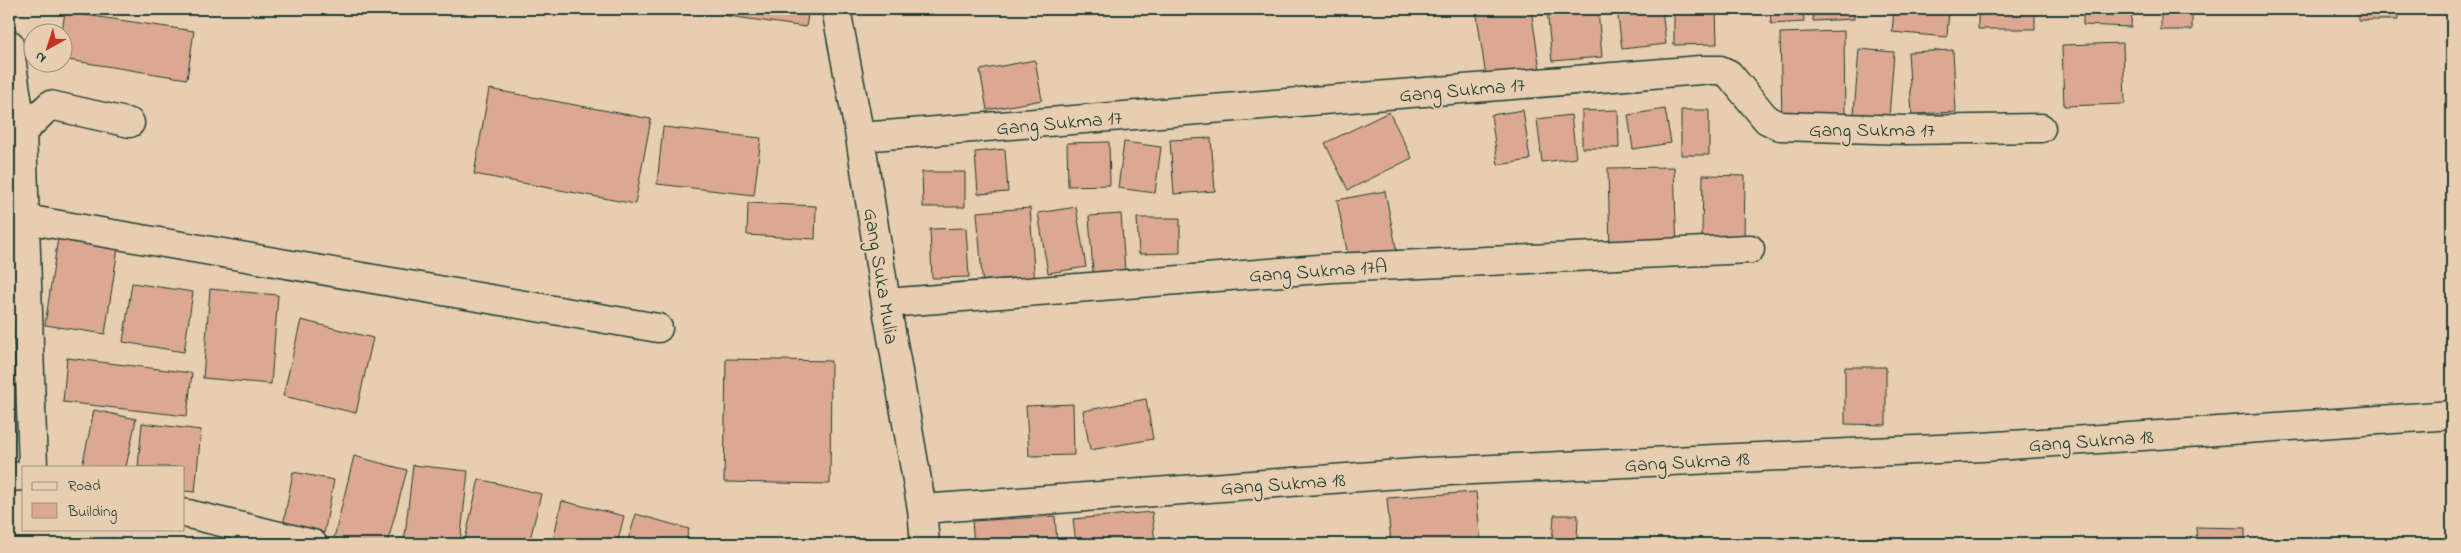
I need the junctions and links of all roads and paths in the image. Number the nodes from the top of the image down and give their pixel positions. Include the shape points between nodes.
1 (836, 9) edge
2 (9, 44) edge
3 (130, 123) dead end
4 (2041, 128) dead end
5 (15, 133) edge
6 (860, 138) junction
7 (25, 219) junction
8 (1750, 249) dead end
9 (886, 303) junction
10 (658, 328) dead end
11 (2452, 415) edge
12 (33, 466) edge
13 (22, 476) edge
14 (9, 477) edge
15 (922, 509) junction
16 (185, 513) edge
17 (313, 544) edge
18 (925, 544) edge

1 - 6 street, Gang Suka Mulia
2 - 5 street
3 - 5 street via 50,105
4 - 6 street, Gang Sukma 17 via 1908,130 1780,126 1767,120 1729,74 1720,70 1702,70
5 - 7 street
6 - 9 street, Gang Suka Mulia
7 - 10 street
7 - 12 street
8 - 9 street, Gang Sukma 17A via 1332,268
9 - 15 street, Gang Suka Mulia
11 - 15 street, Gang Sukma 18 via 1982,448 1428,472
13 - 14 street
15 - 18 street, Gang Suka Mulia
16 - 17 street

